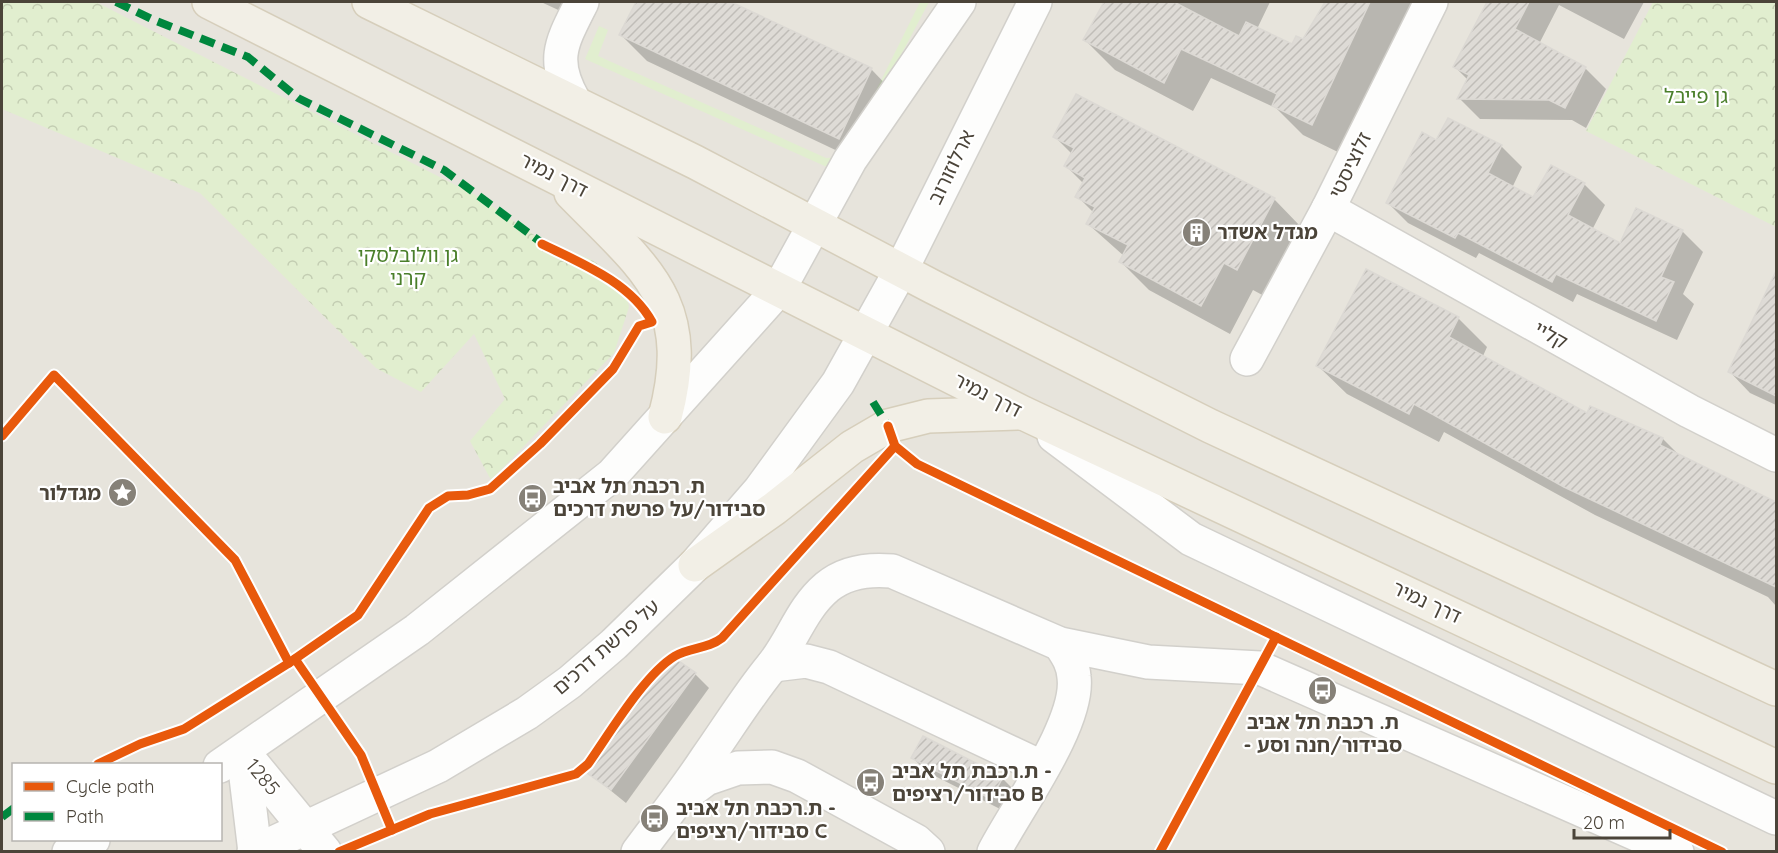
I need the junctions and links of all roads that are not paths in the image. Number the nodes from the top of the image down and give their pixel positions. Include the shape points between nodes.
1 (209, 2) edge
2 (369, 2) edge
3 (582, 2) edge
4 (959, 2) edge
5 (1035, 2) edge
6 (1431, 2) edge
7 (574, 101) junction
8 (553, 174) junction
9 (1328, 209) junction
10 (815, 224) junction
11 (901, 270) junction
12 (779, 289) junction
13 (866, 333) junction
14 (1247, 359) dead end
15 (1023, 413) junction
16 (665, 417) junction
17 (1776, 455) edge
18 (695, 565) junction
19 (1060, 644) junction
20 (773, 665) junction
21 (1776, 689) edge
22 (232, 759) edge
23 (1776, 766) edge
24 (1041, 767) junction
25 (676, 801) junction
26 (1767, 813) edge
27 (315, 840) edge
28 (91, 841) edge
29 (1776, 845) edge
30 (255, 851) edge
31 (69, 852) edge
32 (638, 852) edge
33 (927, 852) edge
34 (994, 852) edge
35 (1677, 852) edge

1 - 8 main road, דרך נמיר
2 - 7 main road
3 - 7 street via 560,53 561,79
4 - 10 street via 850,160
5 - 11 street, ארלוזורוב
6 - 9 street, זלוציסטי
7 - 10 main road
8 - 12 main road, דרך נמיר
8 - 16 main road via 645,268 661,296 673,326 676,359
9 - 14 street, זלוציסטי
9 - 17 street, קליי via 1689,411
10 - 11 main road
10 - 12 street
11 - 13 street, ארלוזורוב
11 - 21 main road via 1210,426
12 - 13 main road, דרך נמיר
12 - 16 street
13 - 15 main road, דרך נמיר
13 - 18 street, על פרשת דרכים via 838,383 800,436 760,490
15 - 18 main road via 928,416 888,426 852,447
15 - 23 main road, דרך נמיר
15 - 26 street via 1191,539
16 - 22 street via 612,475 478,582 417,630
18 - 27 street, על פרשת דרכים via 570,682 527,713
19 - 20 street via 892,571 864,570 828,586 801,616
19 - 24 street via 1070,659 1074,690 1060,736
19 - 35 street via 1148,662 1260,668
20 - 24 street via 806,661 829,667
20 - 25 street
22 - 27 street, 1285
22 - 30 street, 1285
24 - 34 street
25 - 32 street
25 - 33 street via 706,779 738,768 772,767 797,776 916,841
26 - 29 street
27 - 30 street, על פרשת דרכים
28 - 31 street

